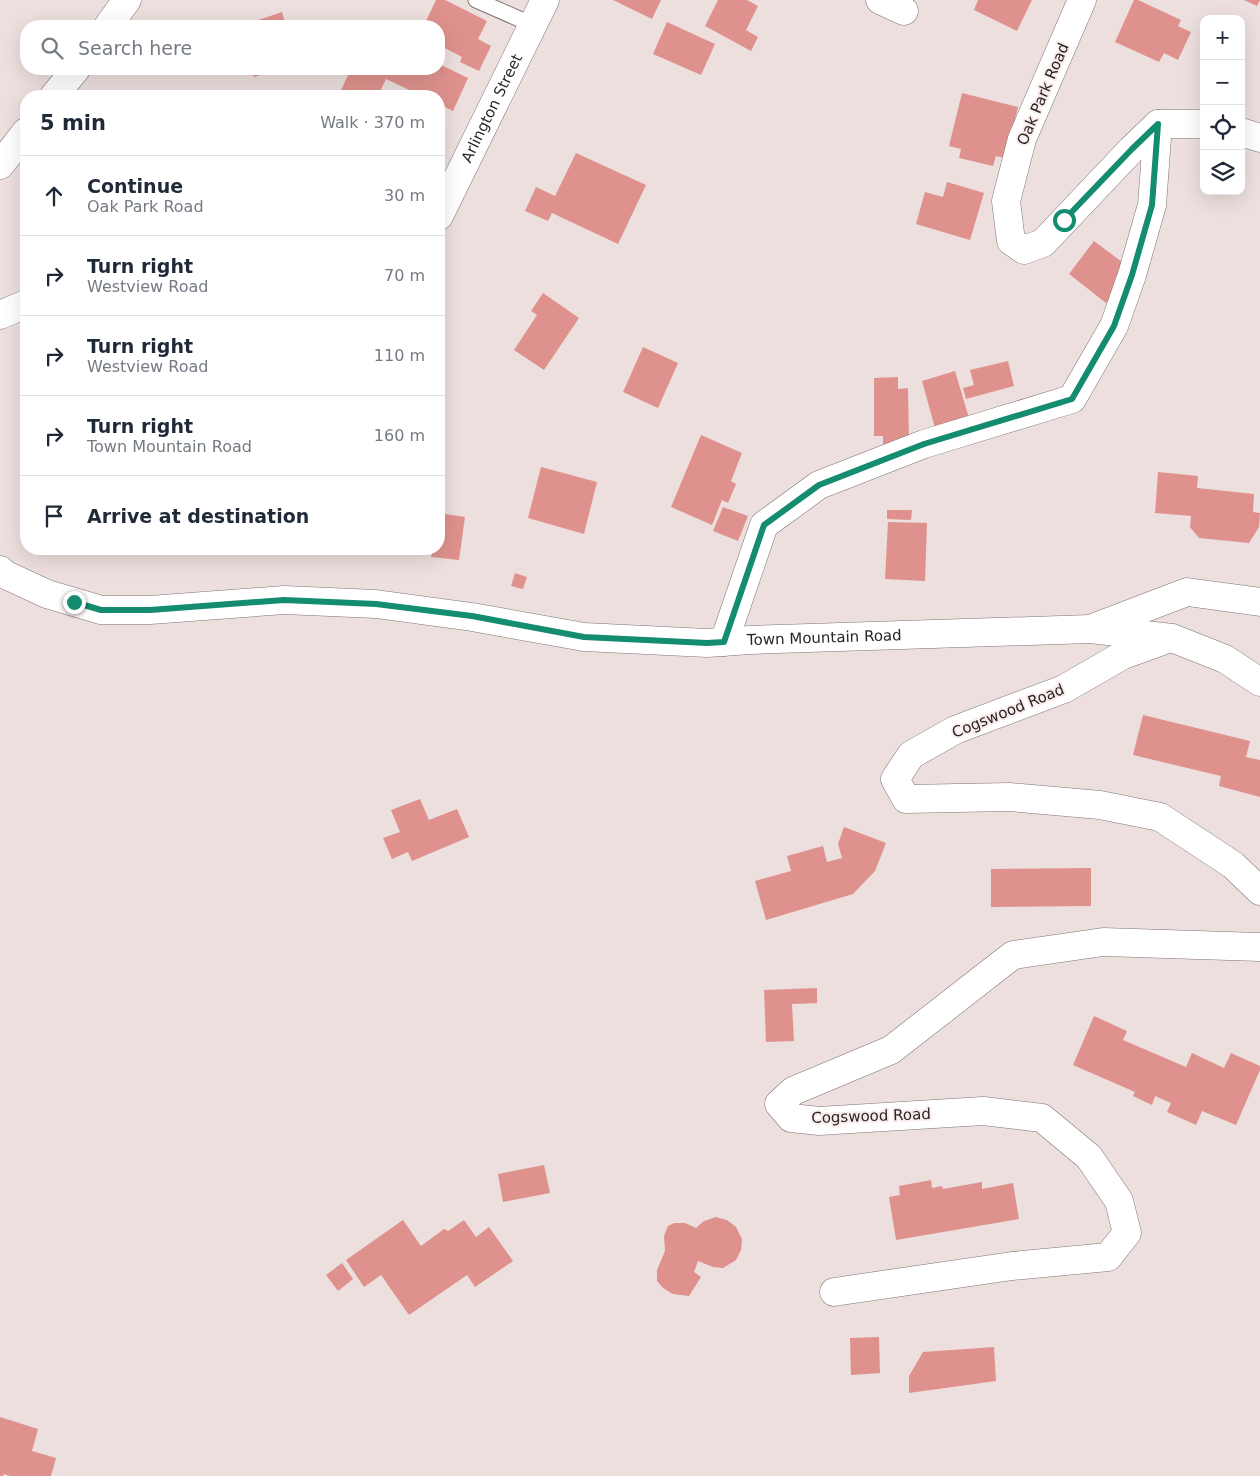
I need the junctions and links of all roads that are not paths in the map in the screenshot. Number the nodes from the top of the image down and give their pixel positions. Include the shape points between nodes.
1 (128, 0) edge
2 (476, 0) edge
3 (545, 0) edge
4 (880, 0) edge
5 (1082, 0) edge
6 (904, 11) dead end
7 (113, 20) edge
8 (533, 25) junction
9 (71, 75) edge
10 (59, 90) edge
11 (1158, 124) junction
12 (1200, 124) edge
13 (1245, 133) edge
14 (1260, 138) edge
15 (20, 140) edge
16 (0, 165) edge
17 (445, 204) edge
18 (20, 307) edge
19 (0, 315) edge
20 (0, 570) edge
21 (1260, 602) edge
22 (1090, 629) junction
23 (1170, 638) junction
24 (724, 642) junction
25 (1260, 682) edge
26 (1260, 891) edge
27 (1260, 947) edge
28 (834, 1292) dead end

1 - 7 street
2 - 8 lane
3 - 8 street, Arlington Street
4 - 6 street
5 - 11 street, Oak Park Road via 1022,139 1006,201 1010,241 1024,250 1043,243
8 - 17 street, Arlington Street
9 - 10 street
11 - 12 street
11 - 24 street via 1152,205 1132,275 1114,326 1072,399 924,444 819,485 764,525
13 - 14 street
15 - 16 street
18 - 19 street
20 - 24 street, Town Mountain Road via 48,594 101,610 150,610 284,600 376,604 472,616 584,637
21 - 22 street via 1187,592
22 - 23 street, Town Mountain Road
22 - 24 street, Town Mountain Road
23 - 25 street, Town Mountain Road via 1225,659
23 - 26 street, Cogswood Road via 1123,655 1064,690 955,730 911,755 896,779 906,799 1009,797 1100,805 1160,817 1233,865
27 - 28 street, Cogswood Road via 1103,942 1013,955 891,1050 793,1091 779,1104 791,1118 819,1121 983,1111 1042,1118 1089,1157 1119,1201 1125,1225 1126,1233 1108,1257 1012,1266

